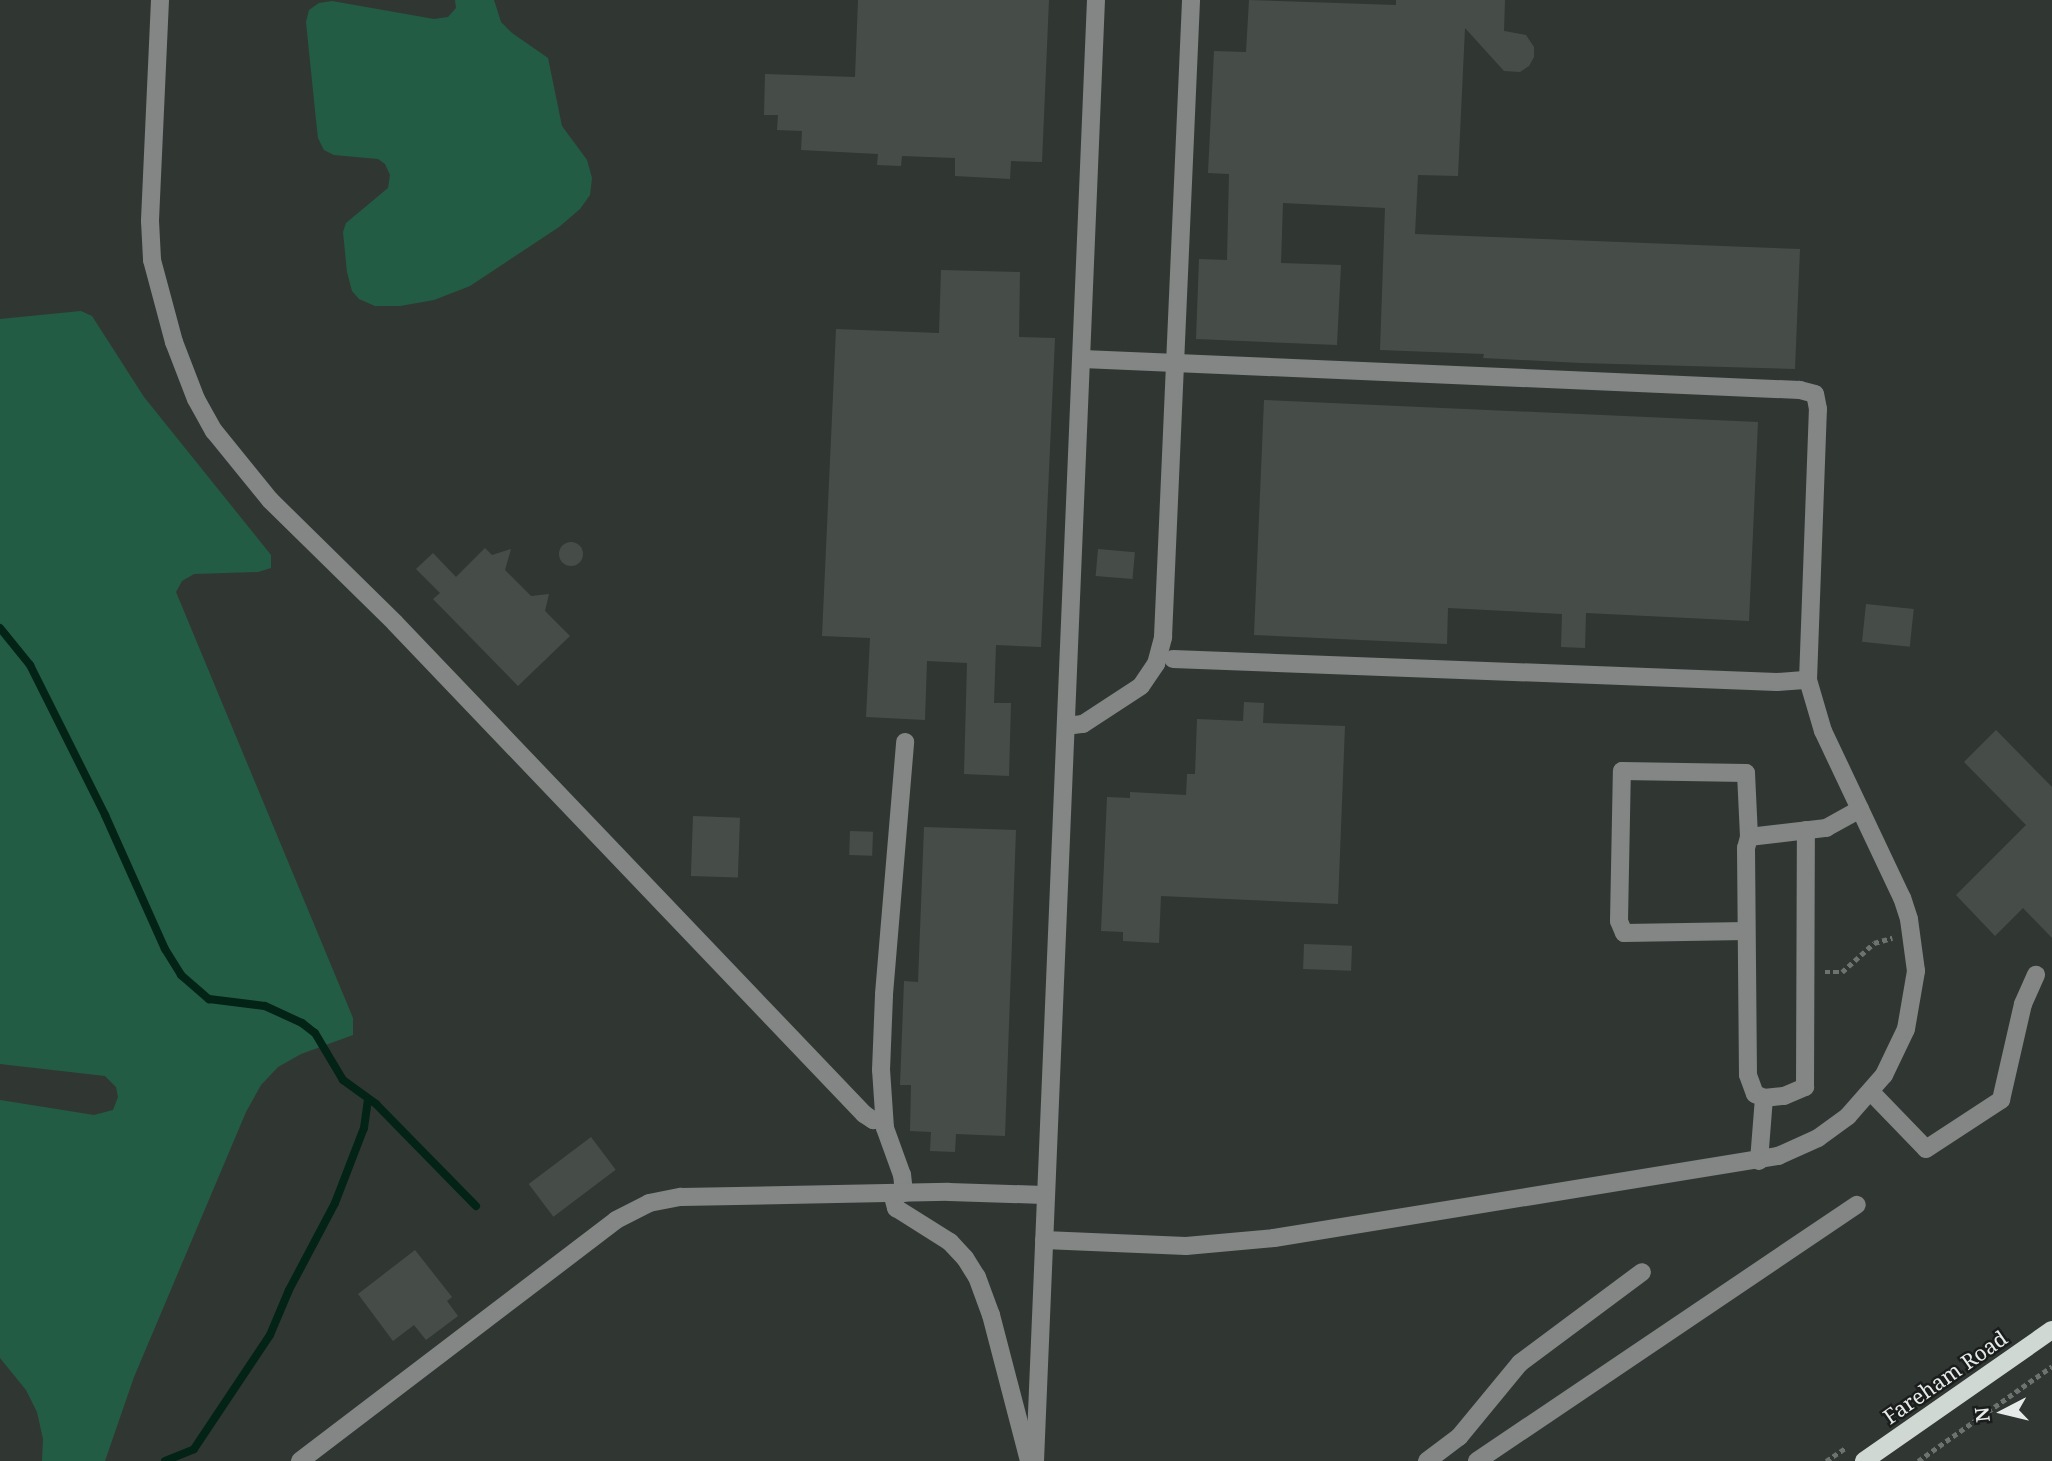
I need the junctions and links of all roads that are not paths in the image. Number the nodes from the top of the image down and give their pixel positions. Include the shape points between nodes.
1 (160, 0) edge
2 (1096, 0) edge
3 (1191, 0) edge
4 (1083, 359) junction
5 (1176, 364) junction
6 (1172, 659) dead end
7 (1808, 680) junction
8 (1066, 726) junction
9 (905, 742) dead end
10 (1860, 809) junction
11 (1806, 830) junction
12 (1749, 837) junction
13 (1746, 931) junction
14 (2036, 975) dead end
15 (1871, 1092) junction
16 (1764, 1098) junction
17 (883, 1120) junction
18 (1759, 1161) junction
19 (898, 1193) junction
20 (1044, 1195) junction
21 (1857, 1205) dead end
22 (1044, 1240) junction
23 (1642, 1272) dead end
24 (2052, 1330) edge
25 (300, 1461) edge
26 (1029, 1461) edge
27 (1035, 1461) edge
28 (1427, 1461) edge
29 (1477, 1461) edge
30 (1864, 1461) edge

1 - 17 lane via 150,246 174,342 214,431 270,500 395,623 864,1114
2 - 4 lane
3 - 5 lane
4 - 5 lane
4 - 8 lane
5 - 7 lane via 1815,394
5 - 8 lane via 1165,624 1159,656 1152,674 1131,694 1083,724
6 - 7 lane
7 - 10 lane via 1819,720
8 - 20 lane
9 - 17 lane via 884,994
10 - 11 lane via 1826,828
10 - 15 lane via 1902,898 1916,971 1906,1029
11 - 12 lane
11 - 16 lane via 1805,1087
12 - 13 lane
12 - 13 lane via 1746,773 1622,771 1619,921 1624,933
13 - 16 lane via 1748,1075 1755,1094
14 - 15 lane via 2023,1004 2001,1100 1926,1149
15 - 18 lane via 1818,1138
16 - 18 lane
17 - 19 lane via 902,1175
18 - 22 lane via 1242,1242 1179,1246
19 - 20 lane
19 - 25 lane via 681,1197 640,1207 600,1232
19 - 26 lane via 897,1208 950,1242 977,1277 992,1315
20 - 22 lane
21 - 29 lane
22 - 27 lane
23 - 28 lane via 1520,1363 1459,1437
24 - 30 main road, Fareham Road

